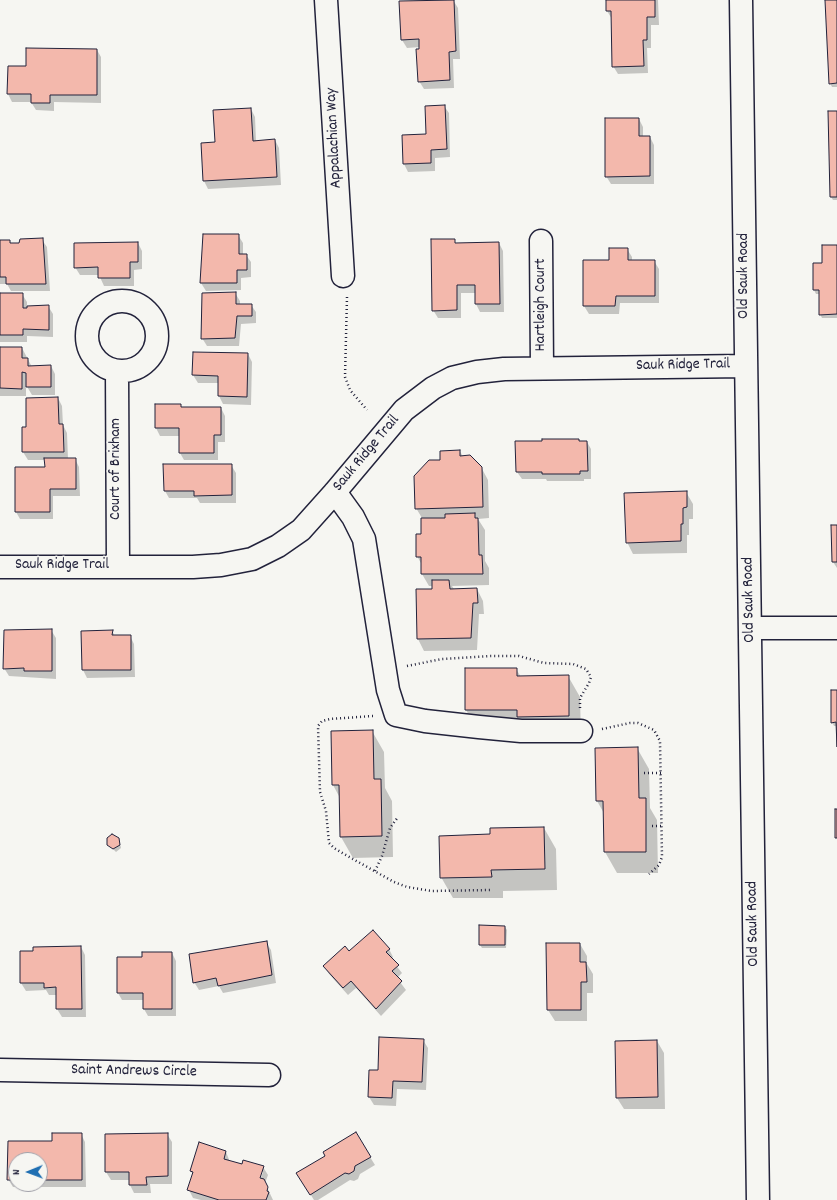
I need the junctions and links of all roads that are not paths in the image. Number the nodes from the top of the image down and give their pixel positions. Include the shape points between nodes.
1 (326, 0) edge
2 (741, 0) edge
3 (541, 241) dead end
4 (343, 276) road end
5 (745, 366) junction
6 (542, 368) junction
7 (117, 371) dead end
8 (335, 492) junction
9 (118, 566) junction
10 (0, 567) edge
11 (751, 628) junction
12 (837, 628) edge
13 (581, 731) road end
14 (0, 1070) edge
15 (268, 1074) dead end
16 (758, 1200) edge

1 - 4 street, Appalachian Way
2 - 5 street, Old Sauk Road
3 - 6 street, Hartleigh Court
5 - 6 street, Sauk Ridge Trail
5 - 11 street, Old Sauk Road
6 - 8 street, Sauk Ridge Trail via 477,372 452,378 433,388 404,410
7 - 9 street, Court of Brixham
8 - 9 street, Sauk Ridge Trail via 301,530 278,546 252,559 221,565
8 - 13 street via 353,517 364,539 388,690 396,715 425,721 521,731
9 - 10 street, Sauk Ridge Trail
11 - 12 street
11 - 16 street, Old Sauk Road
14 - 15 street, Saint Andrews Circle

